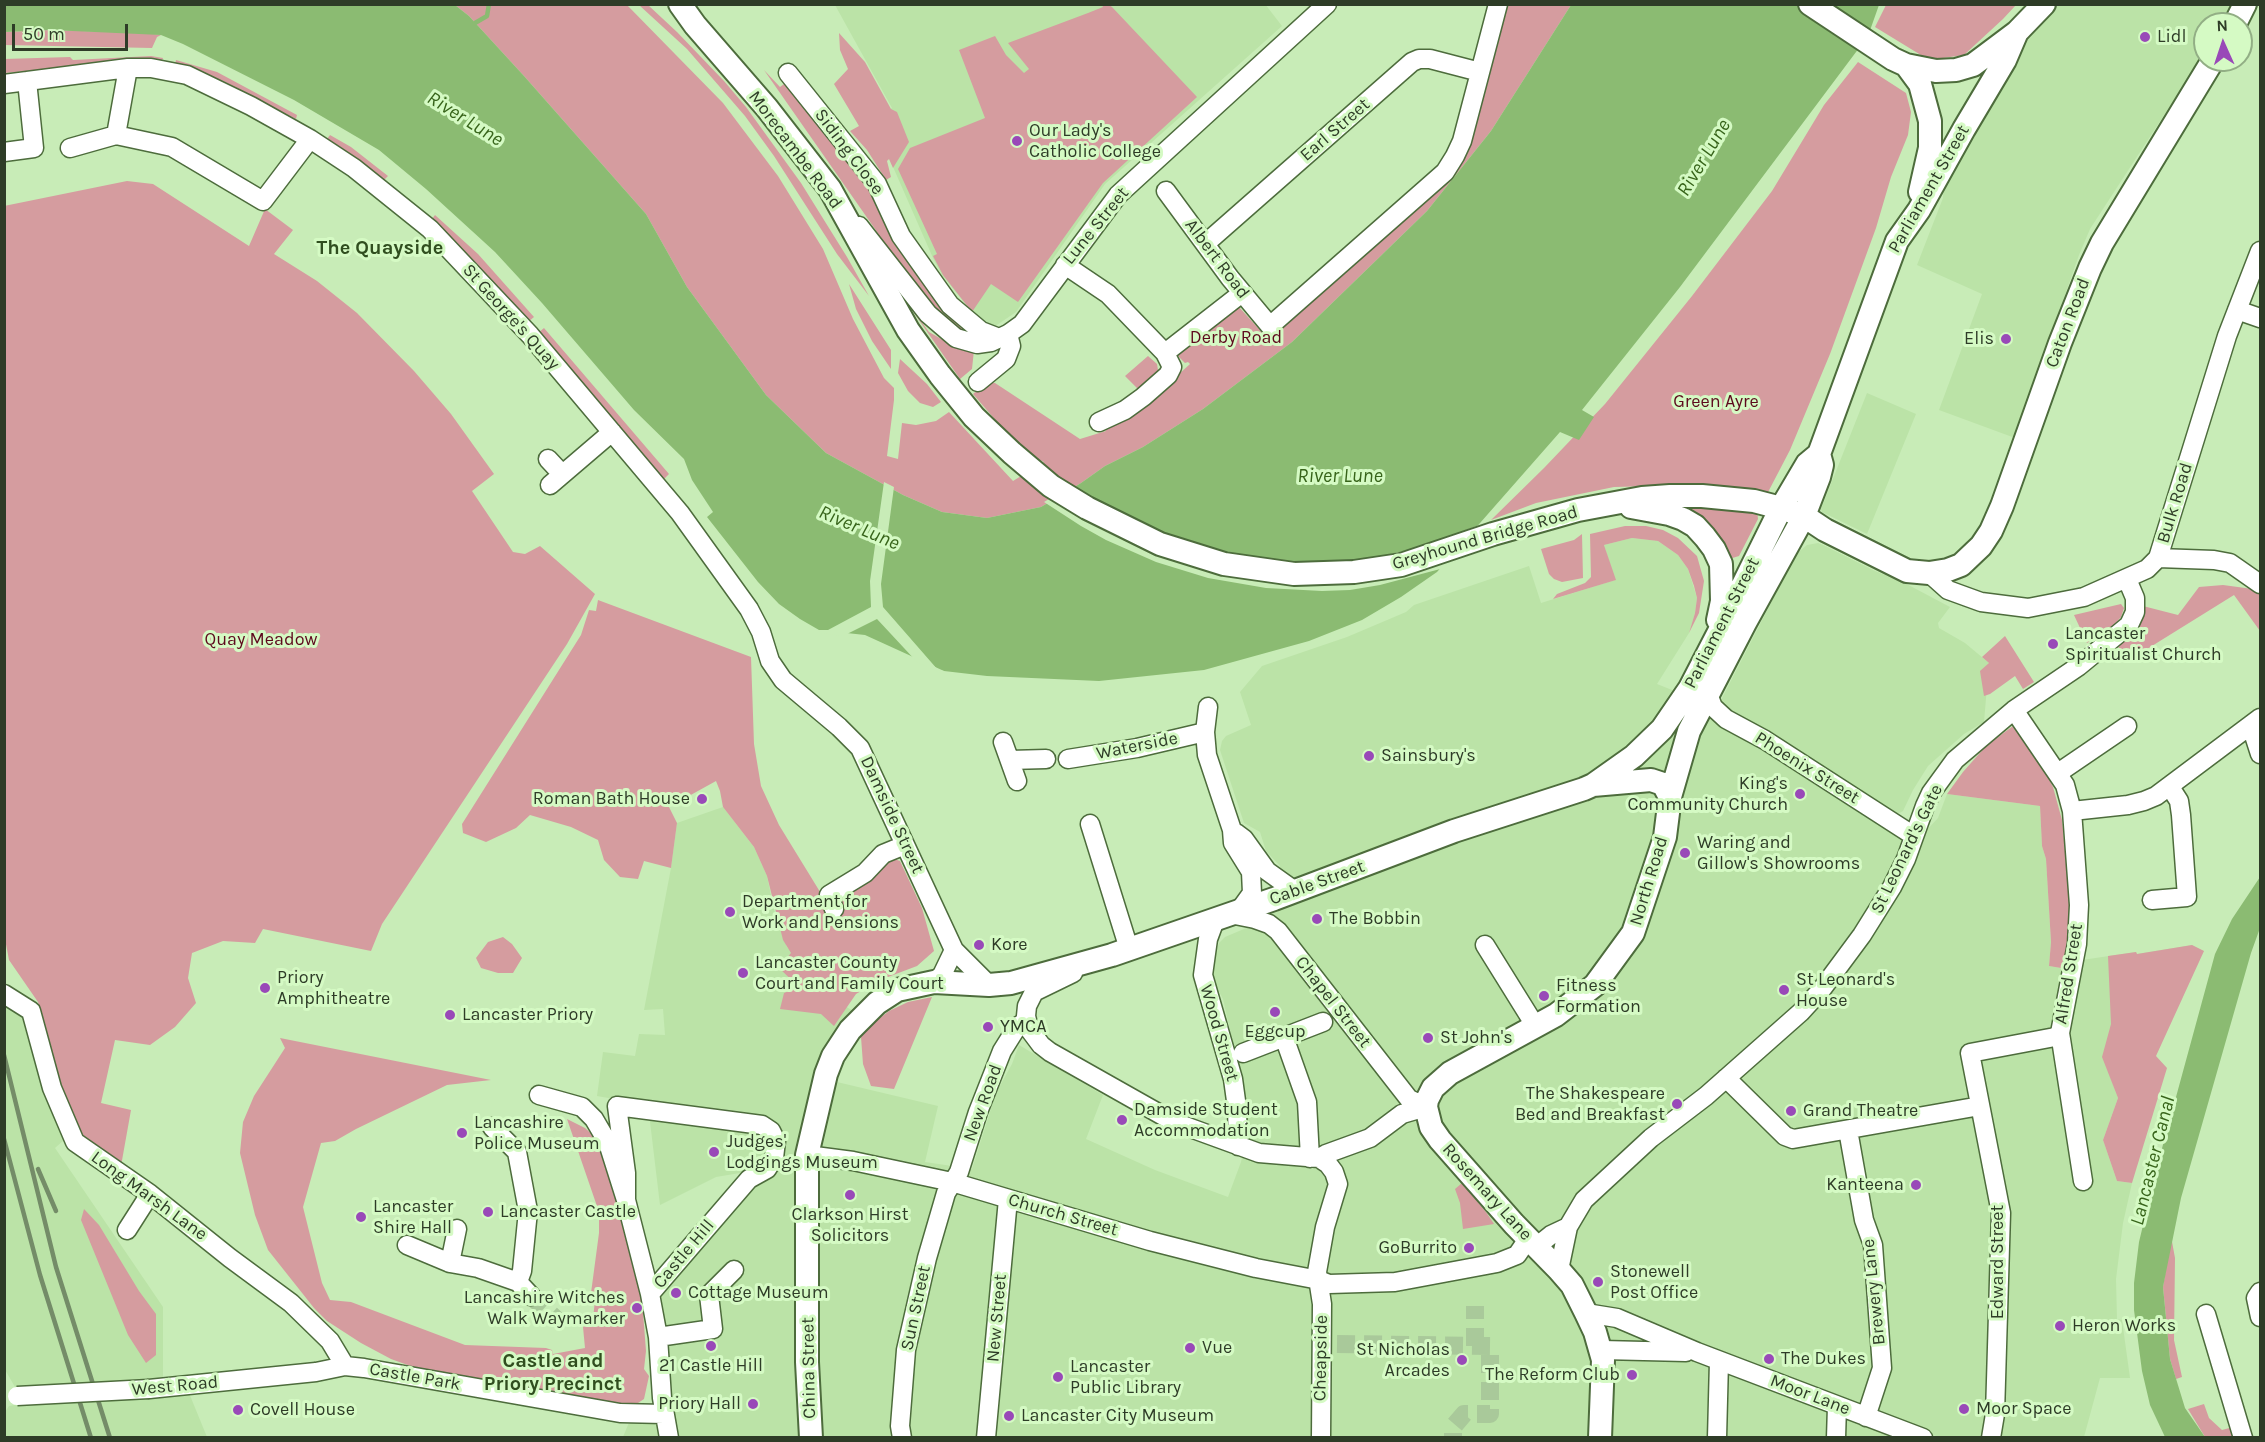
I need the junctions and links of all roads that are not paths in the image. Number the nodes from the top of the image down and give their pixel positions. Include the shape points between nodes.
1 (668, 4) edge
2 (680, 4) edge
3 (1328, 4) edge
4 (1498, 4) edge
5 (1810, 4) edge
6 (2044, 4) edge
7 (695, 25) junction
8 (2017, 32) junction
9 (1899, 62) junction
10 (128, 68) junction
11 (1480, 72) junction
12 (2206, 72) edge
13 (788, 73) dead end
14 (27, 81) junction
15 (4, 84) edge
16 (116, 135) junction
17 (310, 139) junction
18 (70, 148) dead end
19 (4, 152) edge
20 (830, 189) junction
21 (1166, 191) dead end
22 (1922, 205) junction
23 (1205, 244) junction
24 (2260, 251) edge
25 (1065, 265) junction
26 (1242, 293) junction
27 (2236, 310) junction
28 (2260, 318) edge
29 (1003, 336) junction
30 (1165, 353) junction
31 (940, 375) joint
32 (978, 382) dead end
33 (1100, 422) dead end
34 (612, 432) junction
35 (1819, 454) junction
36 (548, 459) dead end
37 (1614, 504) junction
38 (1781, 507) junction
39 (1804, 516) junction
40 (2158, 558) junction
41 (1929, 573) junction
42 (2127, 579) junction
43 (2260, 584) edge
44 (749, 609) joint
45 (1714, 642) junction
46 (1708, 694) junction
47 (1208, 707) dead end
48 (2013, 710) junction
49 (2256, 722) edge
50 (2127, 726) dead end
51 (1205, 732) junction
52 (1003, 742) dead end
53 (2260, 754) edge
54 (1634, 756) joint
55 (1046, 759) dead end
56 (1068, 759) dead end
57 (1010, 760) junction
58 (1678, 767) joint
59 (2058, 772) junction
60 (1017, 781) dead end
61 (1593, 785) junction
62 (2170, 787) junction
63 (1670, 797) junction
64 (2072, 811) junction
65 (1090, 824) dead end
66 (1232, 830) junction
67 (1914, 836) junction
68 (905, 845) junction
69 (1295, 891) junction
70 (2152, 900) dead end
71 (834, 909) dead end
72 (1228, 915) junction
73 (1485, 945) dead end
74 (1129, 949) junction
75 (954, 950) junction
76 (1093, 960) junction
77 (934, 982) junction
78 (989, 985) junction
79 (4, 994) edge
80 (1026, 1021) junction
81 (1323, 1022) dead end
82 (1536, 1027) junction
83 (2060, 1033) junction
84 (1284, 1037) junction
85 (1242, 1053) dead end
86 (1726, 1078) junction
87 (539, 1095) dead end
88 (1980, 1106) junction
89 (1426, 1107) junction
90 (492, 1127) dead end
91 (1848, 1130) junction
92 (1238, 1146) junction
93 (807, 1155) junction
94 (1315, 1158) junction
95 (2084, 1181) dead end
96 (952, 1182) junction
97 (150, 1194) junction
98 (1008, 1199) junction
99 (626, 1200) junction
100 (1568, 1227) junction
101 (457, 1229) dead end
102 (127, 1230) dead end
103 (1532, 1243) junction
104 (407, 1245) dead end
105 (450, 1263) junction
106 (734, 1270) dead end
107 (1559, 1270) junction
108 (1319, 1280) junction
109 (518, 1282) junction
110 (2260, 1292) edge
111 (650, 1294) junction
112 (531, 1296) tunnel mouth
113 (1586, 1313) junction
114 (2206, 1314) dead end
115 (2260, 1317) edge
116 (658, 1337) junction
117 (1602, 1350) junction
118 (1697, 1352) junction
119 (1719, 1361) junction
120 (345, 1366) junction
121 (11, 1397) edge
122 (1837, 1406) junction
123 (664, 1414) junction
124 (1866, 1417) junction
125 (1915, 1436) edge
126 (669, 1437) edge
127 (810, 1437) edge
128 (902, 1437) edge
129 (986, 1437) edge
130 (1321, 1437) edge
131 (1600, 1437) edge
132 (1717, 1437) edge
133 (1836, 1437) edge
134 (1991, 1437) edge
135 (2243, 1437) edge

1 - 7 main road, Morecambe Road
2 - 7 main road, Morecambe Road
3 - 25 street, Lune Street via 1118,195
4 - 11 street
5 - 9 main road
6 - 8 main road
7 - 20 main road, Morecambe Road
8 - 9 main road via 1973,65 1956,70 1936,71
8 - 22 main road, Parliament Street
9 - 22 main road via 1920,84 1930,121 1930,148 1920,193
10 - 14 street, St George's Quay
10 - 16 street
10 - 17 street, St George's Quay via 187,75
11 - 23 street, Earl Street via 1430,59 1412,62
11 - 26 street, Albert Road via 1462,141 1444,172 1270,326
12 - 41 main road, Caton Road via 2116,217 2090,268 1991,531 1961,565
13 - 29 street, Siding Close via 877,183 901,236 950,305 981,331
14 - 15 street, St George's Quay
14 - 19 street via 34,148
16 - 17 street via 172,147 263,201
16 - 18 street
17 - 34 street, St George's Quay via 354,168 430,229 530,335
20 - 29 street via 928,314 956,338 977,344
20 - 31 main road, Morecambe Road via 908,330
21 - 23 street, Albert Road
22 - 35 main road, Parliament Street via 1890,255
23 - 26 street, Albert Road
24 - 27 street, Bulk Road
25 - 29 street, Lune Street via 1022,324
25 - 30 street via 1108,294
26 - 30 street
27 - 28 street
27 - 40 street, Bulk Road
29 - 32 street via 1011,346 1006,360
30 - 33 street via 1172,367 1168,375 1128,408
31 - 37 main road, Greyhound Bridge Road via 974,417 1051,486 1124,528 1224,564 1294,574 1354,572 1401,565 1493,534
34 - 36 street via 556,479
34 - 44 street, St George's Quay via 680,513
35 - 38 main road, Parliament Street via 1807,464
35 - 39 main road, Parliament Street via 1822,465
37 - 38 main road, Greyhound Bridge Road via 1642,498 1702,496
37 - 45 main road via 1683,519 1710,543 1721,564 1723,582
38 - 39 main road, Greyhound Bridge Road
38 - 45 main road, Parliament Street
39 - 41 main road, Bulk Road via 1885,561 1908,571
39 - 46 main road, Parliament Street
40 - 42 street, Bulk Road
40 - 43 street via 2230,563
41 - 42 street, Bulk Road via 1948,590 1981,602 2013,607 2084,597
42 - 48 street, St Leonard's Gate via 2134,598 2129,625 2079,666
44 - 68 street, Damside Street via 770,661 783,680 861,748
45 - 54 main road, Parliament Street via 1675,711
46 - 58 main road, Parliament Street via 1689,731
46 - 67 street, Phoenix Street via 1713,707 1726,719
47 - 51 street, Wood Street
48 - 59 street, Alfred Street
48 - 67 street, St Leonard's Gate via 1955,760 1931,793
49 - 53 street
49 - 62 street
50 - 59 street
51 - 56 street, Waterside
51 - 66 street, Wood Street via 1207,755
52 - 57 street
54 - 61 main road, Cable Street
55 - 57 street
57 - 60 street
58 - 63 main road, North Road
59 - 64 street, Alfred Street
61 - 63 main road via 1651,780 1663,784
61 - 69 main road, Cable Street via 1454,831
62 - 64 street via 2144,801
62 - 70 street via 2181,815 2187,897
63 - 82 main road, North Road via 1665,837 1633,933 1595,985
64 - 83 street, Alfred Street via 2079,905 2077,944
65 - 74 street
66 - 69 street via 1244,839 1267,871
66 - 72 street, Wood Street via 1233,843 1251,872 1252,894
67 - 86 street, St Leonard's Gate via 1887,896 1822,989
68 - 71 street via 883,854 865,873 828,895
68 - 75 street, Damside Street
69 - 72 main road, Cable Street
72 - 74 main road, Cable Street
72 - 89 street, Chapel Street via 1255,919 1278,931 1409,1099
72 - 92 street, Wood Street via 1209,939 1203,975 1233,1079
73 - 82 street
74 - 76 main road, Cable Street
75 - 77 street via 942,975
75 - 78 street, Damside Street
76 - 78 main road, Cable Street via 1019,981
76 - 80 street, New Road via 1034,992 1027,1006
77 - 78 main road, Cable Street
77 - 93 main road, China Street via 897,990 877,1003 842,1042 826,1074
79 - 97 street, Long Marsh Lane via 31,1011 52,1088 75,1143
80 - 92 street via 1041,1045 1090,1077 1174,1122
80 - 96 street, New Road via 1017,1027 1002,1051
81 - 84 street
82 - 89 main road, North Road via 1450,1072 1433,1088
83 - 88 street, Edward Street via 1970,1053
83 - 95 street, Alfred Street
84 - 85 street
84 - 94 street via 1307,1102
86 - 91 street via 1785,1136 1793,1139
86 - 100 street, St Leonard's Gate via 1595,1189
87 - 99 street via 582,1107 594,1119 603,1132
88 - 91 street
88 - 134 street, Edward Street via 2001,1213
89 - 94 street via 1402,1114 1370,1138
89 - 103 main road, Rosemary Lane via 1431,1127 1440,1140
90 - 109 street via 518,1152 528,1211
91 - 124 street, Brewery Lane via 1864,1220 1874,1245 1882,1368
92 - 94 street via 1266,1154
93 - 96 street, Church Street
93 - 127 main road, China Street
94 - 108 street via 1328,1164 1338,1184 1325,1227
96 - 98 street, Church Street
96 - 128 street, Sun Street via 927,1258 906,1350
97 - 102 street
97 - 120 street, Long Marsh Lane via 291,1303 330,1341
98 - 108 street, Church Street via 1159,1243
98 - 129 street, New Street
99 - 111 street
99 - 111 street, Castle Hill via 617,1106 762,1125 776,1140 774,1158 767,1169 749,1179
100 - 103 street, St Leonard's Gate
100 - 107 street, St Leonard's Gate
101 - 105 street
103 - 107 main road, Rosemary Lane
103 - 108 street, Church Street via 1503,1262 1395,1282 1329,1284
104 - 105 street
105 - 109 street
106 - 116 street via 709,1295 712,1329
107 - 113 main road, Rosemary Lane via 1572,1285
108 - 130 street, Cheapside via 1329,1344
109 - 112 street
110 - 115 street via 2256,1298
111 - 116 street, Castle Hill
113 - 117 main road, Rosemary Lane
113 - 118 street, Moor Lane via 1617,1318
114 - 135 street
116 - 123 street, Castle Hill
117 - 118 street, Moor Lane
117 - 131 main road
118 - 119 street, Moor Lane
119 - 122 street, Moor Lane
119 - 132 street
120 - 121 street, West Road, bridge via 212,1384
120 - 123 street, Castle Park via 620,1413
122 - 124 street, Moor Lane
122 - 133 street
123 - 126 street, Castle Hill
124 - 125 street, Moor Lane

